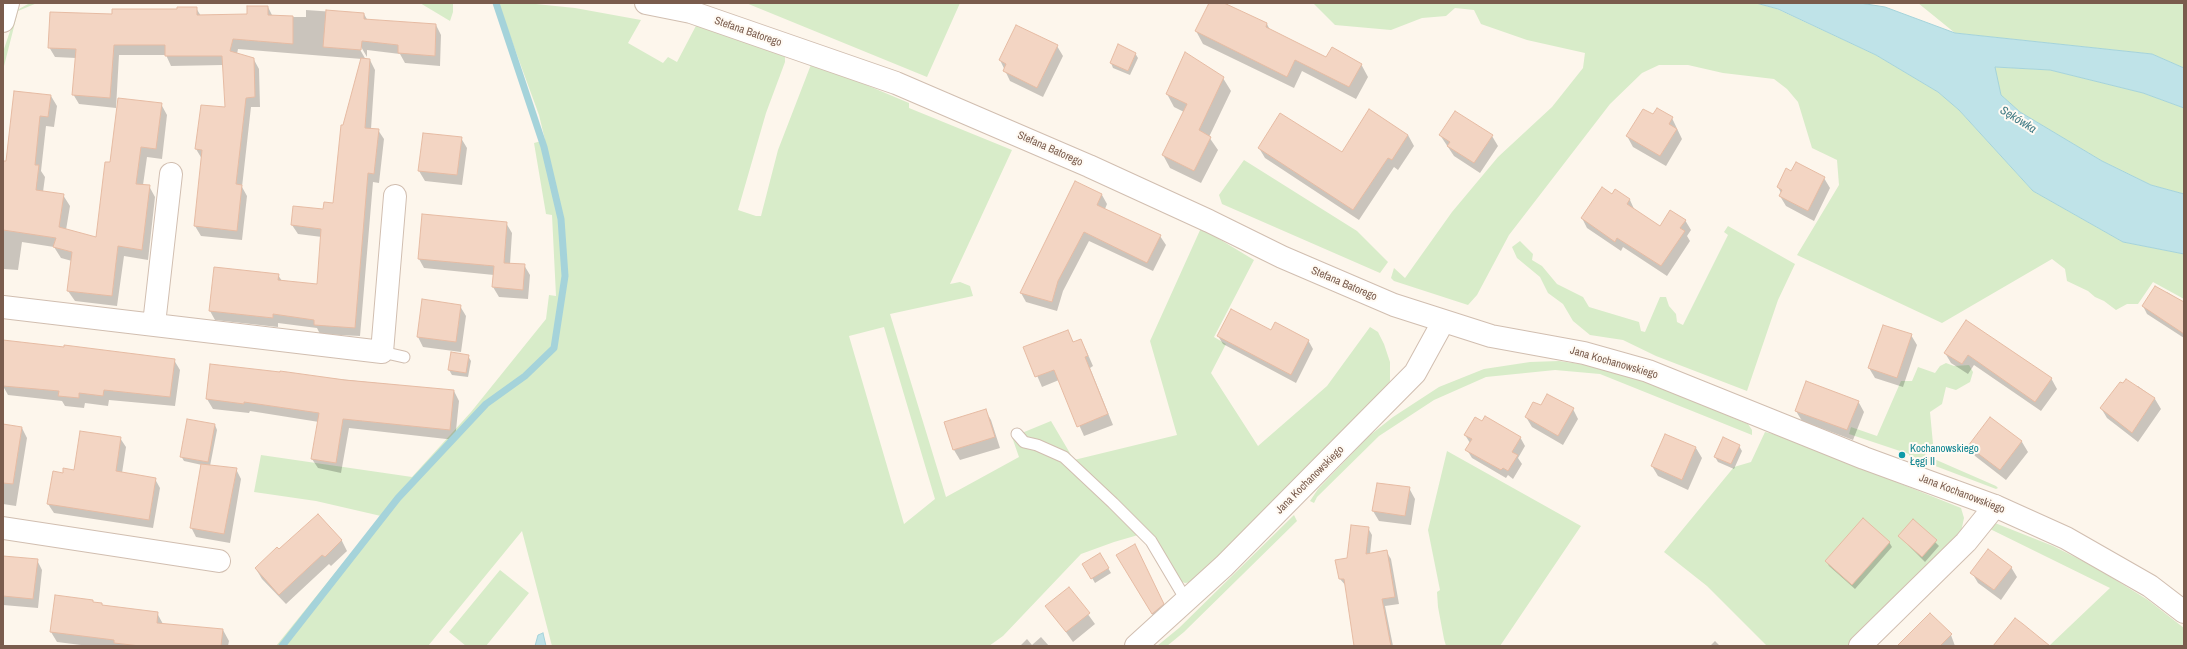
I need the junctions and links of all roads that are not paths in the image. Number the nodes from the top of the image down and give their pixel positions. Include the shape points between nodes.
1 (8, 3) edge
2 (646, 3) edge
3 (3, 21) edge
4 (171, 174) dead end
5 (395, 196) dead end
6 (3, 307) edge
7 (1443, 322) junction
8 (154, 324) junction
9 (382, 352) junction
10 (404, 358) dead end
11 (1017, 434) dead end
12 (1995, 506) junction
13 (3, 528) edge
14 (219, 560) dead end
15 (1186, 600) junction
16 (2184, 612) edge
17 (1136, 646) edge
18 (1860, 646) edge

1 - 3 street
2 - 7 street, Stefana Batorego via 691,12 896,83 1089,166 1356,290
4 - 8 street
5 - 9 street
6 - 8 street
7 - 12 street, Jana Kochanowskiego via 1491,336 1584,353 1648,371 1864,458
7 - 15 street, Jana Kochanowskiego via 1415,373 1224,566
8 - 9 street
9 - 10 lane
11 - 15 lane via 1024,442 1064,457 1113,503 1151,541
12 - 16 street, Jana Kochanowskiego via 2066,538 2150,586
12 - 18 street via 1966,542
13 - 14 street
15 - 17 street, Jana Kochanowskiego

